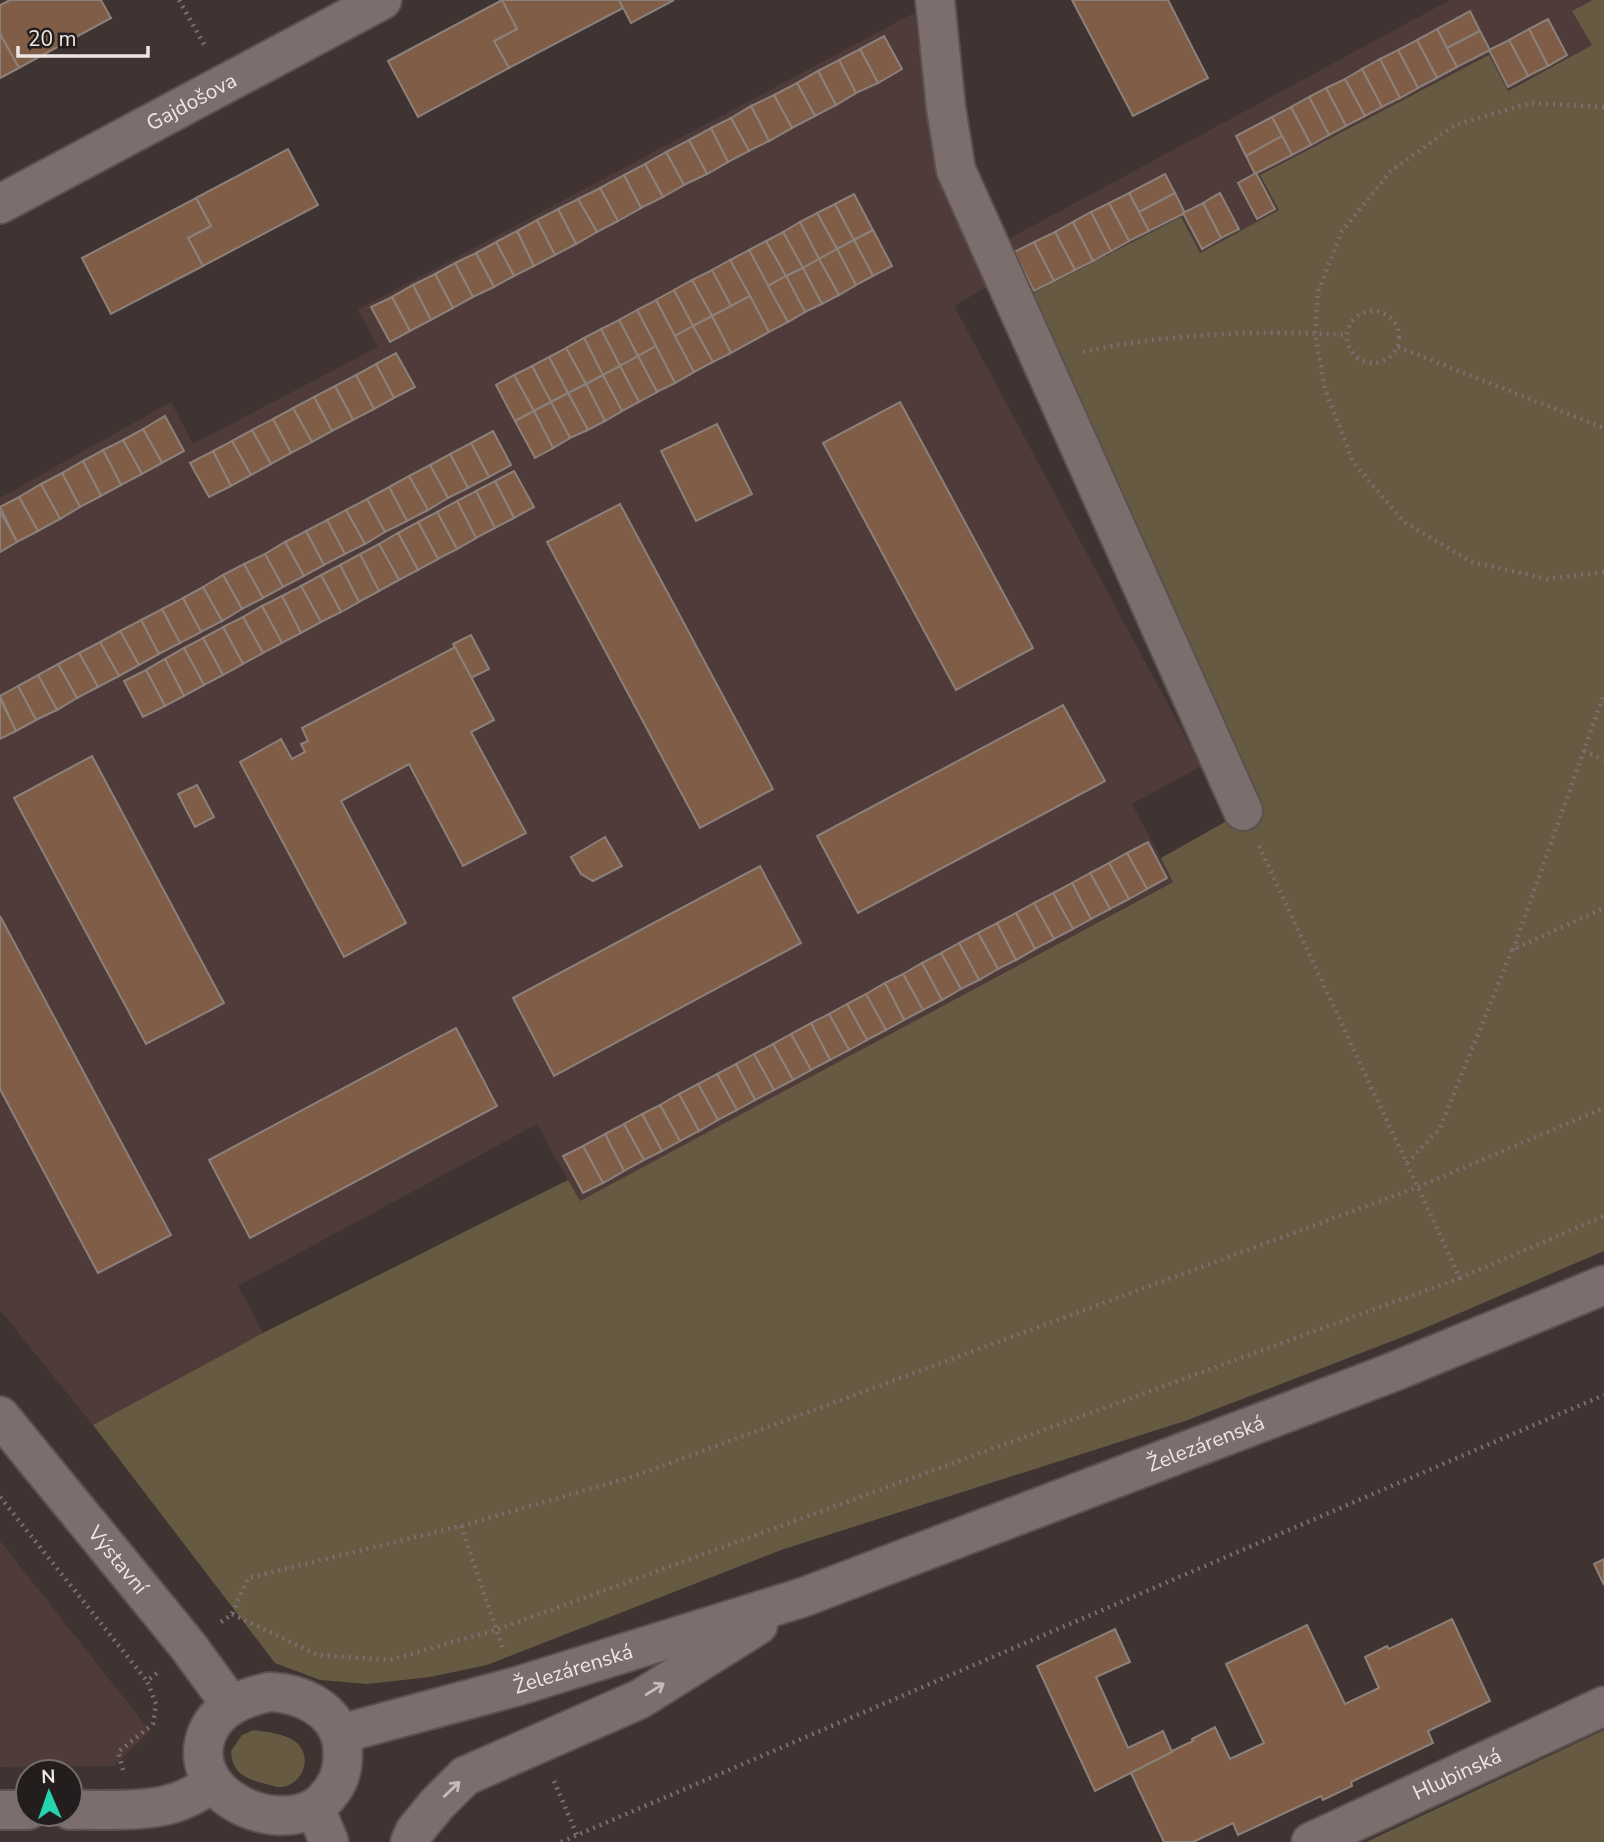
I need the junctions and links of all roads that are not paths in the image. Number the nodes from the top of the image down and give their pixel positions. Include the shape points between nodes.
1 (382, 0) edge
2 (935, 0) edge
3 (0, 204) edge
4 (1243, 811) road end
5 (1604, 1285) edge
6 (0, 1416) edge
7 (804, 1597) junction
8 (231, 1705) junction
9 (1604, 1706) edge
10 (340, 1734) junction
11 (213, 1783) junction
12 (315, 1808) junction
13 (84, 1810) edge
14 (329, 1842) edge
15 (410, 1842) edge
16 (1311, 1842) edge

1 - 3 street, Gajdošova
2 - 4 street via 956,170
5 - 7 street, Železárenská via 1393,1372
6 - 8 street, Výstavní via 180,1635
7 - 10 street, Železárenská via 518,1686
15 -> 7 street, Železárenská via 437,1804 465,1776 640,1699
8 - 10 street via 269,1692 287,1693 320,1707
8 - 11 street via 209,1728 204,1744 203,1758
9 - 16 street, Hlubinská
10 - 12 street via 343,1751 337,1783
11 - 12 street via 243,1807 261,1813 297,1814
11 - 13 street via 177,1802
12 - 14 street

